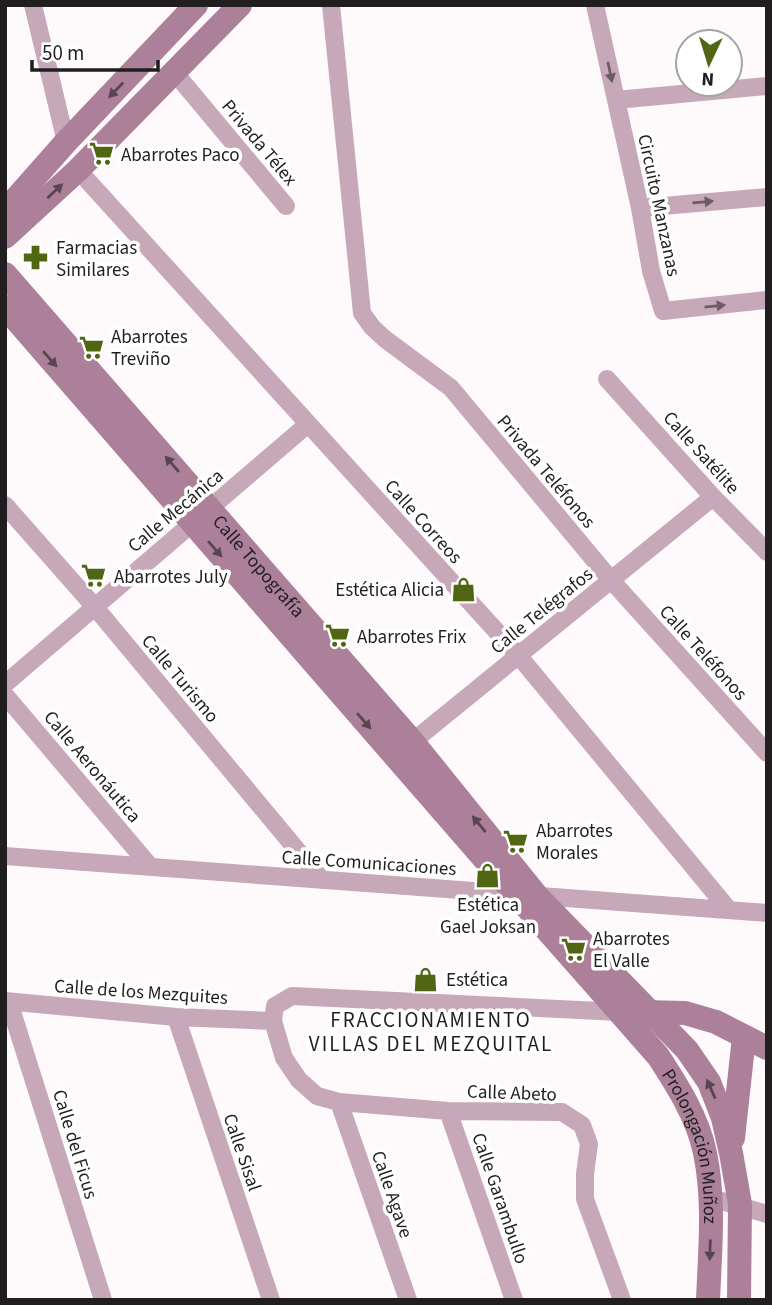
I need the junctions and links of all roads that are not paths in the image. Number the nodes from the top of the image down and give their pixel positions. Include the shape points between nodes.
1 (33, 5) edge
2 (197, 5) edge
3 (240, 5) edge
4 (331, 5) edge
5 (596, 5) edge
6 (175, 73) junction
7 (767, 86) edge
8 (616, 100) junction
9 (66, 142) junction
10 (78, 170) junction
11 (767, 197) edge
12 (286, 206) dead end
13 (640, 208) junction
14 (5, 211) edge
15 (5, 237) edge
16 (5, 274) edge
17 (767, 300) edge
18 (5, 307) edge
19 (607, 379) dead end
20 (308, 424) junction
21 (713, 497) junction
22 (5, 505) edge
23 (201, 515) junction
24 (767, 552) edge
25 (611, 580) junction
26 (94, 607) junction
27 (518, 656) junction
28 (5, 684) edge
29 (5, 695) edge
30 (404, 749) junction
31 (767, 753) edge
32 (5, 856) edge
33 (149, 865) junction
34 (322, 880) junction
35 (526, 895) junction
36 (729, 911) junction
37 (767, 913) edge
38 (7, 1001) edge
39 (620, 1012) junction
40 (652, 1012) junction
41 (176, 1017) junction
42 (273, 1021) junction
43 (744, 1037) junction
44 (767, 1048) edge
45 (339, 1102) junction
46 (448, 1111) junction
47 (732, 1153) junction
48 (711, 1198) junction
49 (740, 1204) junction
50 (767, 1213) edge
51 (103, 1300) edge
52 (271, 1300) edge
53 (408, 1300) edge
54 (514, 1300) edge
55 (622, 1300) edge
56 (708, 1300) edge
57 (739, 1300) edge

1 - 9 street
2 -> 9 street
3 - 6 street
4 - 25 street, Privada Teléfonos via 362,313 385,339 451,388
5 -> 8 street, Circuito Manzanas
6 - 10 street
6 - 12 street, Privada Télex
7 - 8 street
8 - 13 street, Circuito Manzanas
9 - 14 street
15 -> 10 street
10 - 20 street, Calle Correos
13 -> 11 street
13 -> 17 street, Circuito Manzanas via 663,311
23 -> 16 street, Calle Topografía
18 -> 23 street, Calle Topografía
19 - 21 street, Calle Satélite
20 - 23 street, Calle Mecánica
20 - 27 street, Calle Correos
21 - 24 street, Calle Satélite
21 - 25 street, Calle Telégrafos
22 - 26 street, Calle Turismo
23 - 26 street, Calle Mecánica
23 - 30 street, Calle Topografía
25 - 27 street, Calle Telégrafos
25 - 31 street, Calle Teléfonos
26 - 28 street, Calle Mecánica
26 - 34 street, Calle Turismo
27 - 30 street, Calle Telégrafos
27 - 36 street, Calle Correos
29 - 33 street, Calle Aeronáutica
30 - 35 street, Calle Topografía
32 - 33 street, Calle Comunicaciones
33 - 34 street, Calle Comunicaciones
34 - 35 street, Calle Comunicaciones
35 - 36 street, Calle Comunicaciones
35 - 39 street, Calle Topografía
35 - 40 street, Calle Topografía
36 - 37 street, Calle Comunicaciones
38 - 41 street, Calle de los Mezquites
38 - 51 street, Calle del Ficus
39 - 40 street
39 - 42 street via 292,996 275,1006
39 - 48 street, Prolongación Muñoz via 679,1087 705,1151
40 - 43 street via 685,1013
47 -> 40 street, Prolongación Muñoz via 709,1082
41 - 42 street, Calle de los Mezquites
41 - 52 street, Calle Sisal
42 - 45 street, Calle Abeto via 284,1058 299,1080 317,1096
43 - 44 street
43 - 47 street
45 - 46 street, Calle Abeto
45 - 53 street, Calle Agave
46 - 54 street, Calle Garambullo
46 - 55 street, Calle Abeto via 562,1112 582,1125 589,1144 585,1199
47 - 49 street, Prolongación Muñoz
48 - 49 street
48 -> 56 street, Prolongación Muñoz
49 - 50 street
49 - 57 street, Prolongación Muñoz

